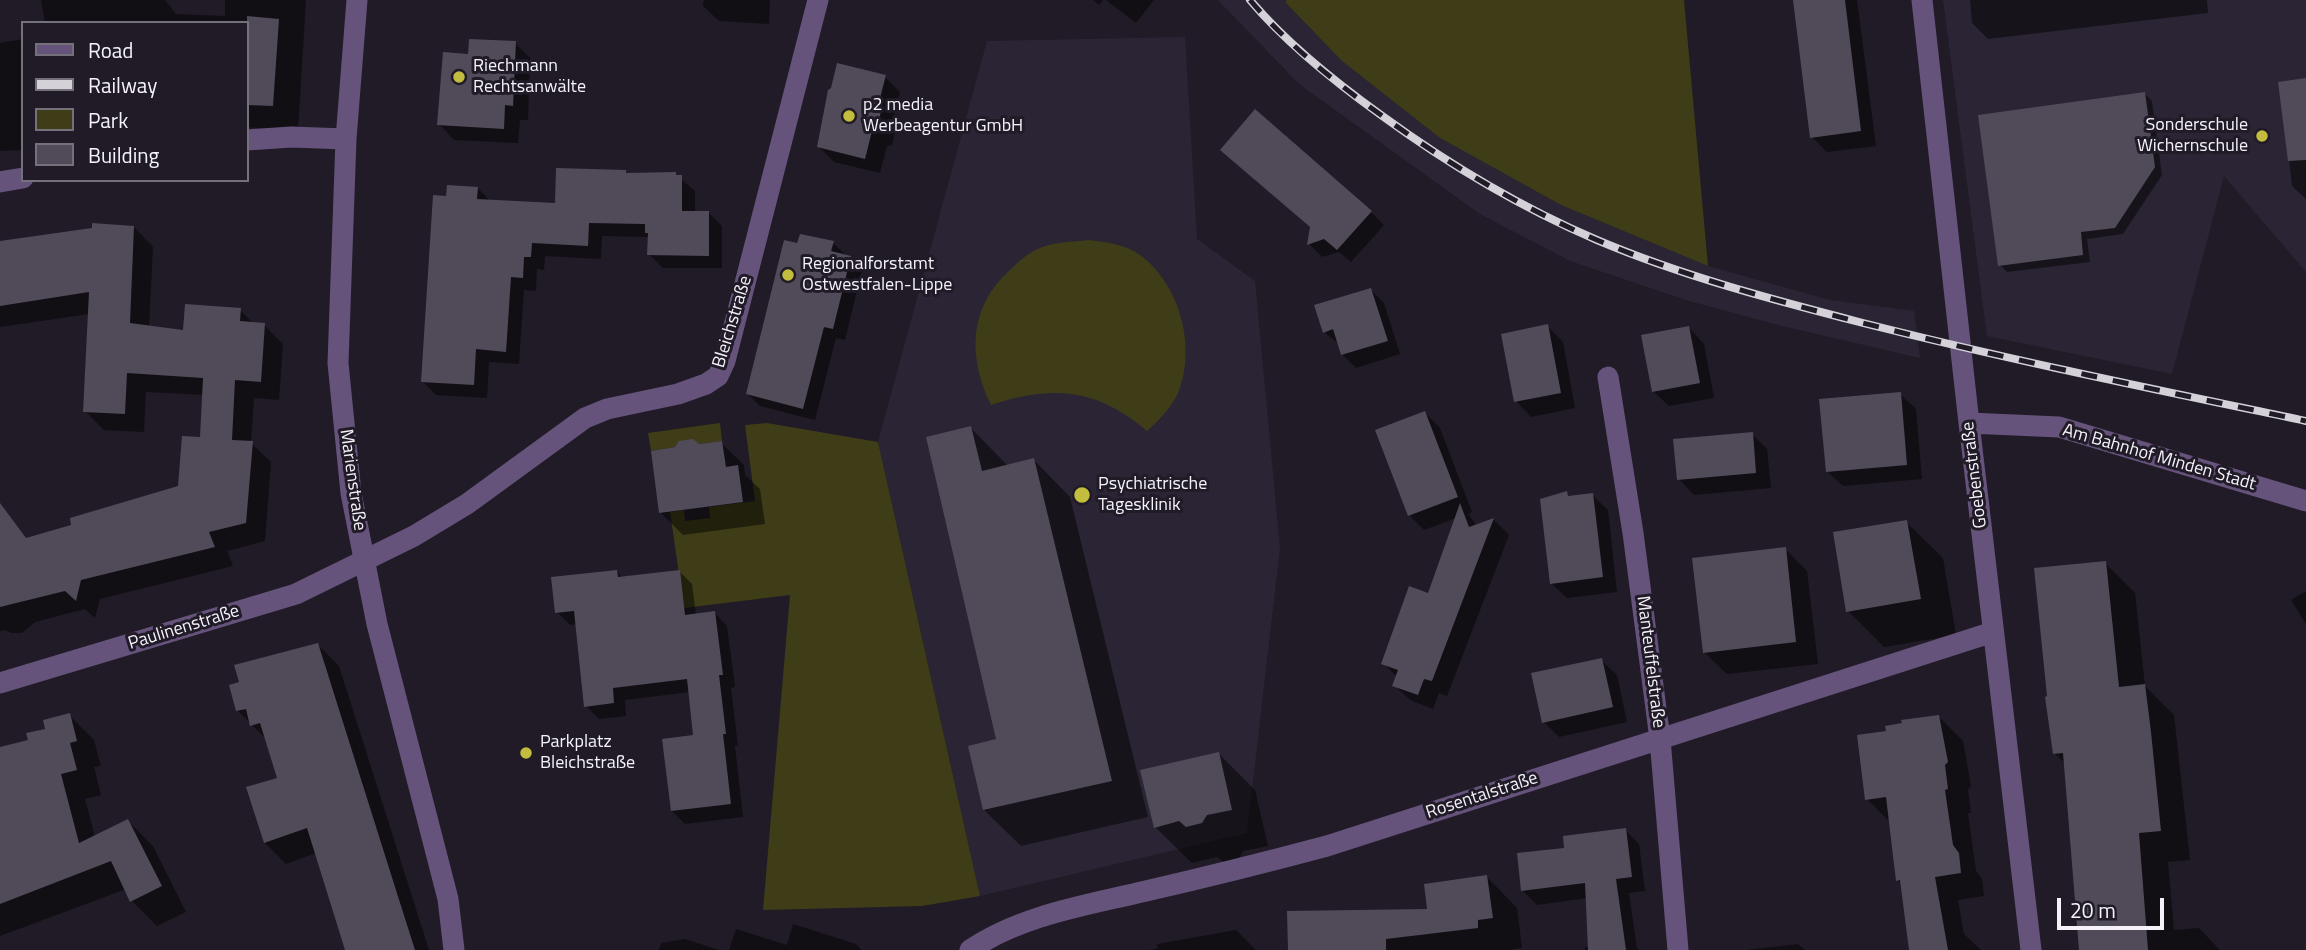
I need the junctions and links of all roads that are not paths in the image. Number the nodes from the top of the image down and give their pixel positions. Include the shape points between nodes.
1 (356, 0) edge
2 (818, 0) edge
3 (1922, 0) edge
4 (346, 139) junction
5 (248, 140) edge
6 (21, 178) edge
7 (0, 182) edge
8 (1608, 377) dead end
9 (1969, 423) junction
10 (2306, 500) edge
11 (364, 561) junction
12 (1993, 632) junction
13 (0, 683) edge
14 (1660, 739) junction
15 (454, 950) edge
16 (970, 950) edge
17 (1678, 950) edge
18 (2031, 950) edge

1 - 4 street, Marienstraße
2 - 11 street, Bleichstraße via 718,376 678,394 585,418 467,504
3 - 9 street, Goebenstraße
4 - 5 street
4 - 11 street, Marienstraße via 338,363 351,493
6 - 7 street
8 - 14 street, Manteuffelstraße
9 - 10 street, Am Bahnhof Minden Stadt via 2059,428
9 - 12 street, Goebenstraße
11 - 13 street, Paulinenstraße via 296,594
11 - 15 street, Marienstraße via 448,899
12 - 14 street, Rosentalstraße
12 - 18 street, Goebenstraße
14 - 16 street, Rosentalstraße via 1327,846 1065,910 1020,925
14 - 17 street, Manteuffelstraße

